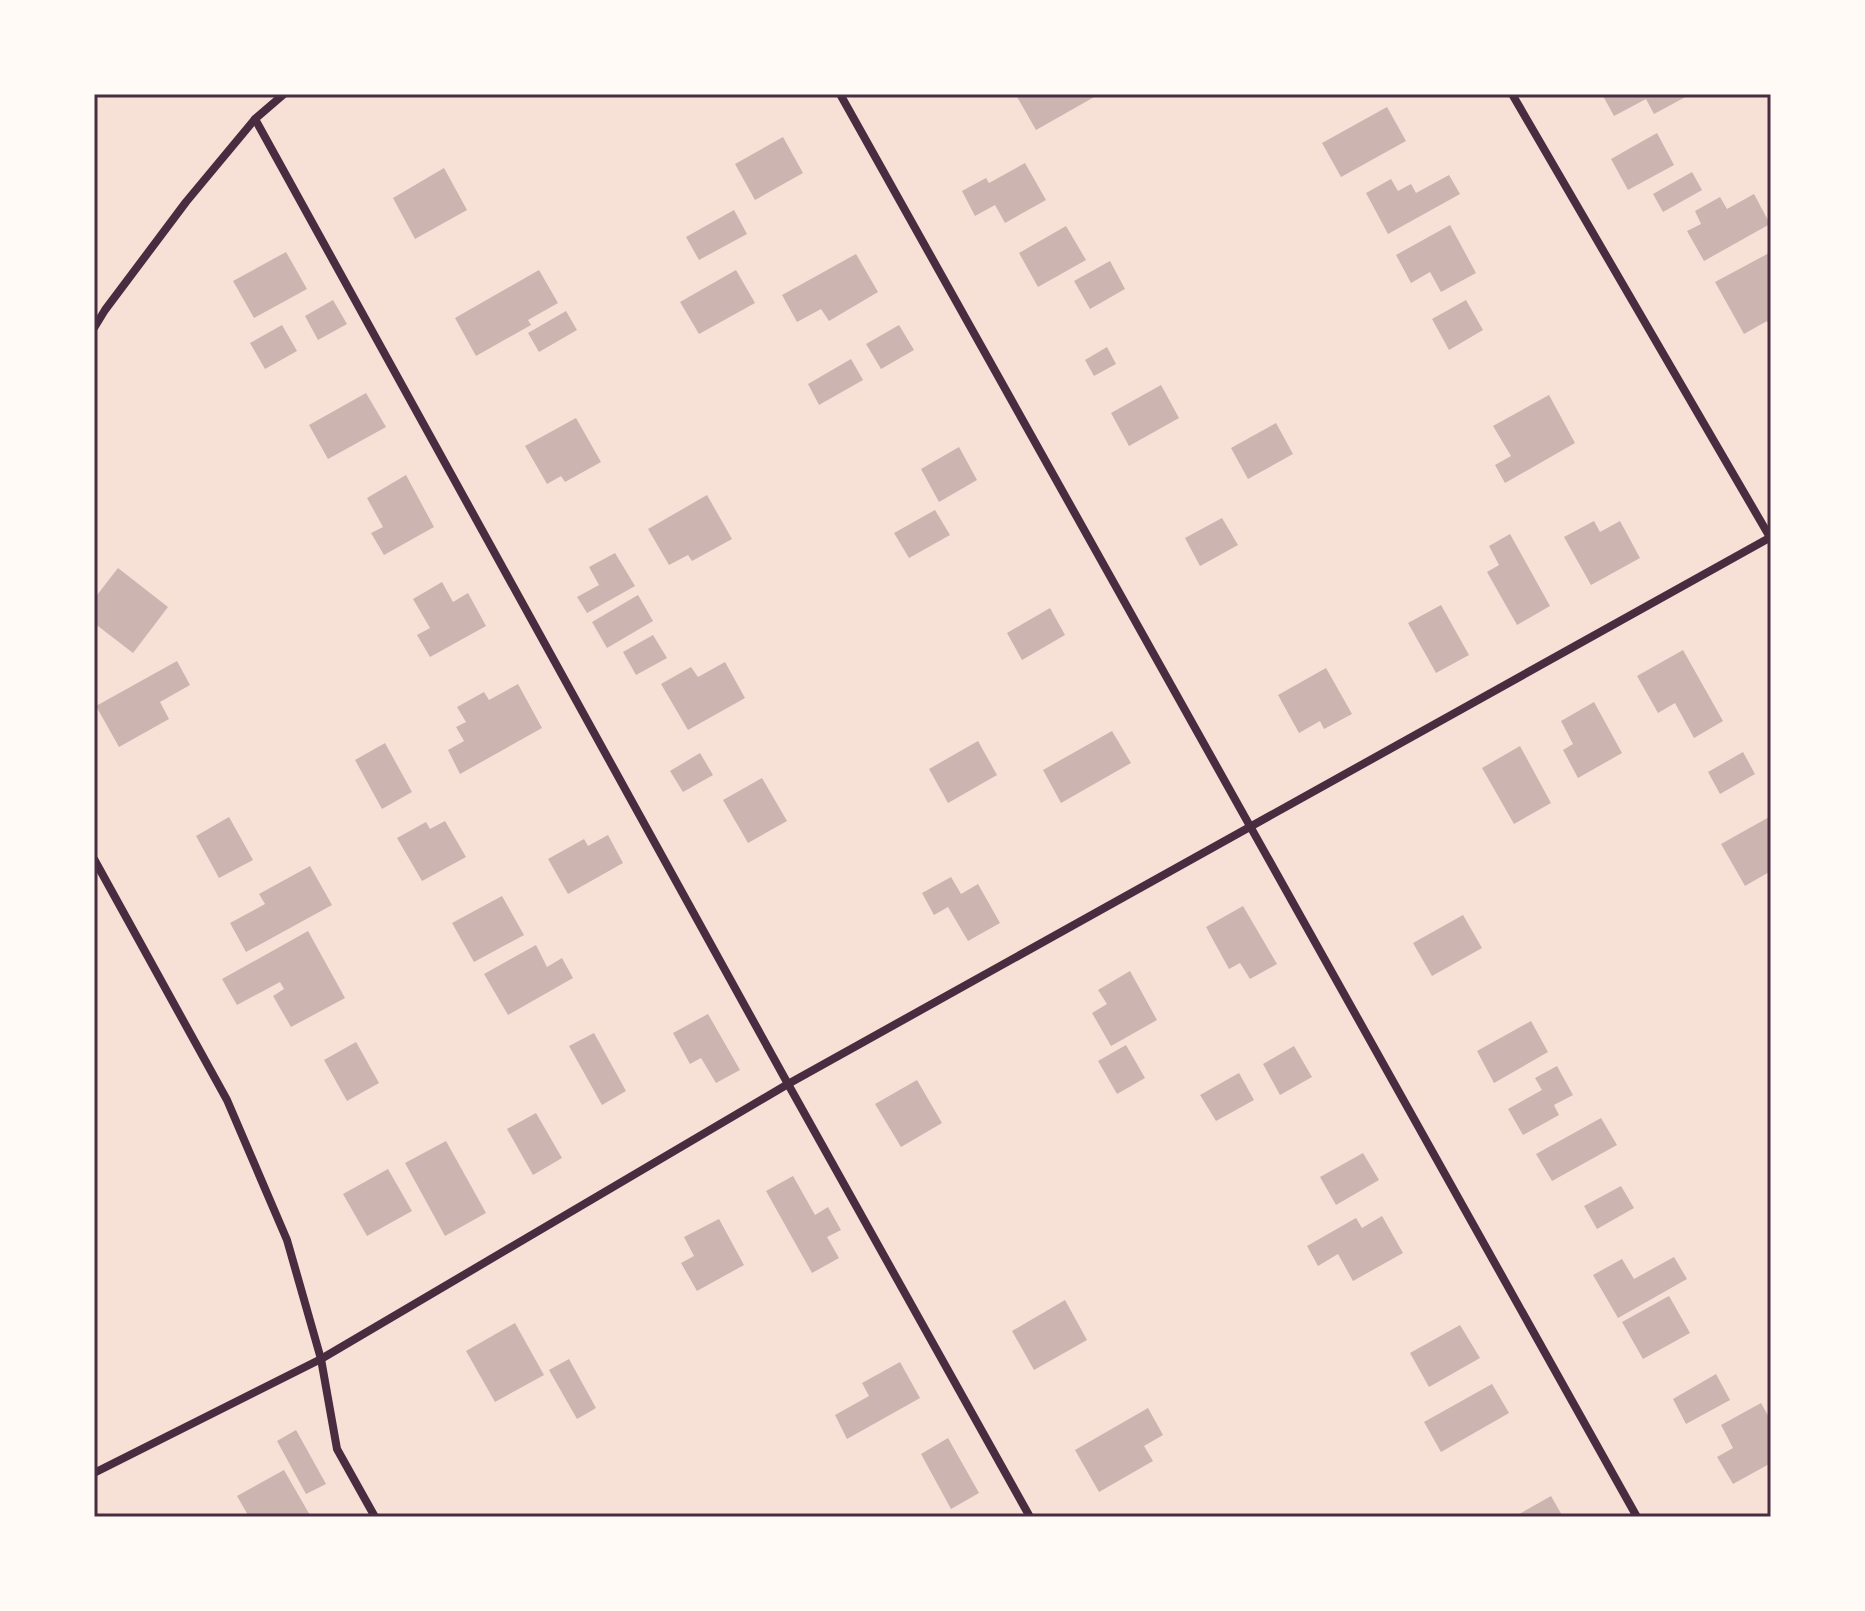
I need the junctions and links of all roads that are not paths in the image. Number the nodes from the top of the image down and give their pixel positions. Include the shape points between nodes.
1 (284, 94) edge
2 (840, 94) edge
3 (1512, 94) edge
4 (255, 119) junction
5 (94, 328) edge
6 (1771, 538) edge
7 (1251, 827) junction
8 (94, 859) edge
9 (788, 1084) junction
10 (321, 1359) junction
11 (94, 1473) edge
12 (375, 1517) edge
13 (1030, 1517) edge
14 (1637, 1517) edge

1 - 4 street
2 - 7 street
3 - 6 street
4 - 5 street via 186,202
4 - 9 street
6 - 7 street
7 - 9 street
7 - 14 street
8 - 10 street via 227,1100 287,1240
9 - 10 street
9 - 13 street
10 - 11 street
10 - 12 street via 337,1449

